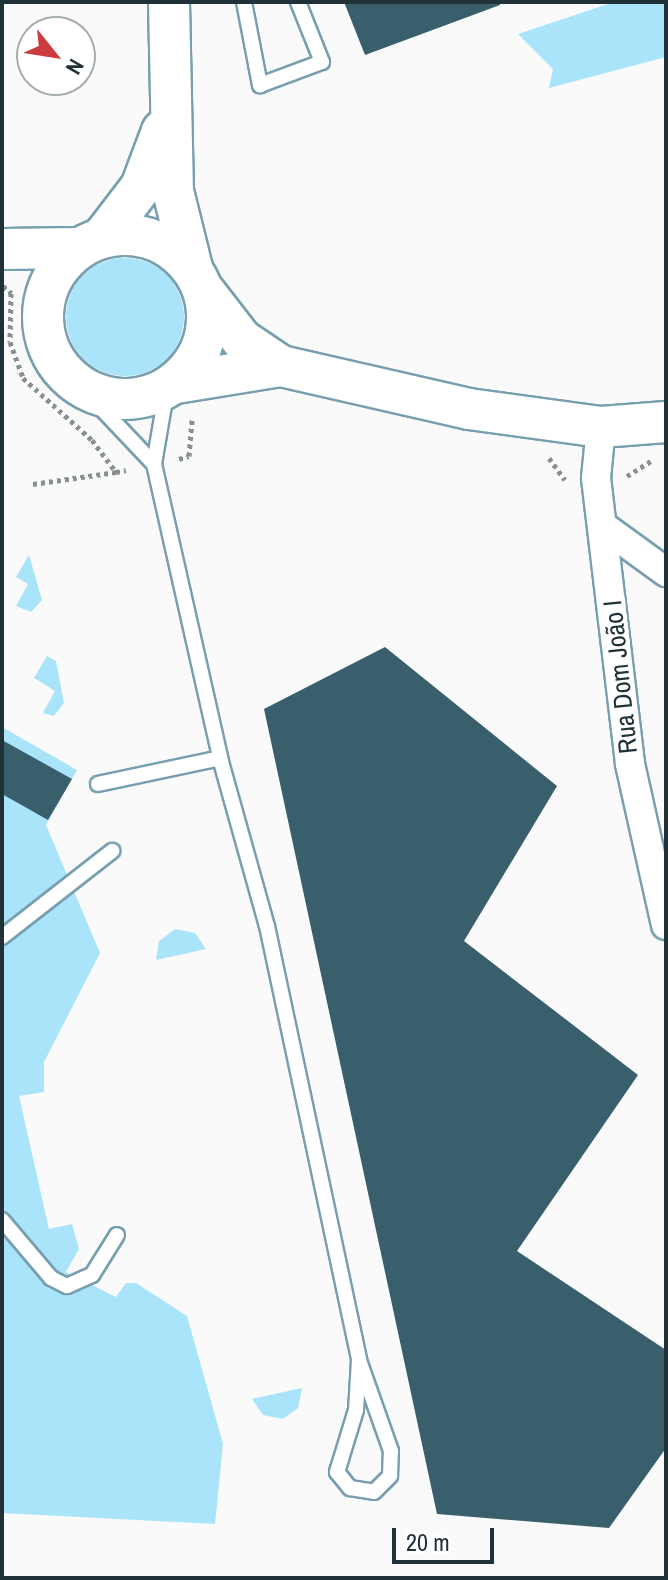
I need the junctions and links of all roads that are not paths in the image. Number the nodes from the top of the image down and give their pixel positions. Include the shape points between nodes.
1 (169, 2) edge
2 (244, 2) edge
3 (298, 2) edge
4 (167, 116) junction
5 (90, 243) junction
6 (2, 249) edge
7 (198, 280) junction
8 (281, 366) junction
9 (83, 389) junction
10 (180, 394) junction
11 (666, 422) edge
12 (601, 427) junction
13 (154, 464) junction
14 (604, 527) junction
15 (666, 572) edge
16 (220, 758) junction
17 (98, 784) dead end
18 (657, 842) edge
19 (112, 851) dead end
20 (666, 925) edge
21 (2, 937) edge
22 (2, 1220) edge
23 (117, 1235) dead end
24 (359, 1360) junction

1 - 4 main road
2 - 3 lane via 260,85 322,62
4 - 5 main road via 141,187
4 - 7 main road via 176,212
5 - 6 main road
5 - 7 main road via 152,238
5 - 9 main road via 49,285 43,332 65,374
7 - 8 main road via 242,340
7 - 10 main road via 205,341
8 - 10 main road
8 - 12 main road via 469,409
9 - 10 main road via 129,400
9 - 13 lane
10 - 13 lane
11 - 12 main road
12 - 14 street, Rua Dom João I via 596,478
13 - 16 lane
14 - 15 street
14 - 18 street, Rua Dom João I via 630,764
16 - 17 lane
16 - 24 lane via 267,926
18 - 20 street, Rua Dom João I
19 - 21 lane
22 - 23 lane via 31,1257 67,1286 92,1275
24 - 24 lane via 356,1410 337,1472 350,1488 374,1492 390,1476 391,1451

